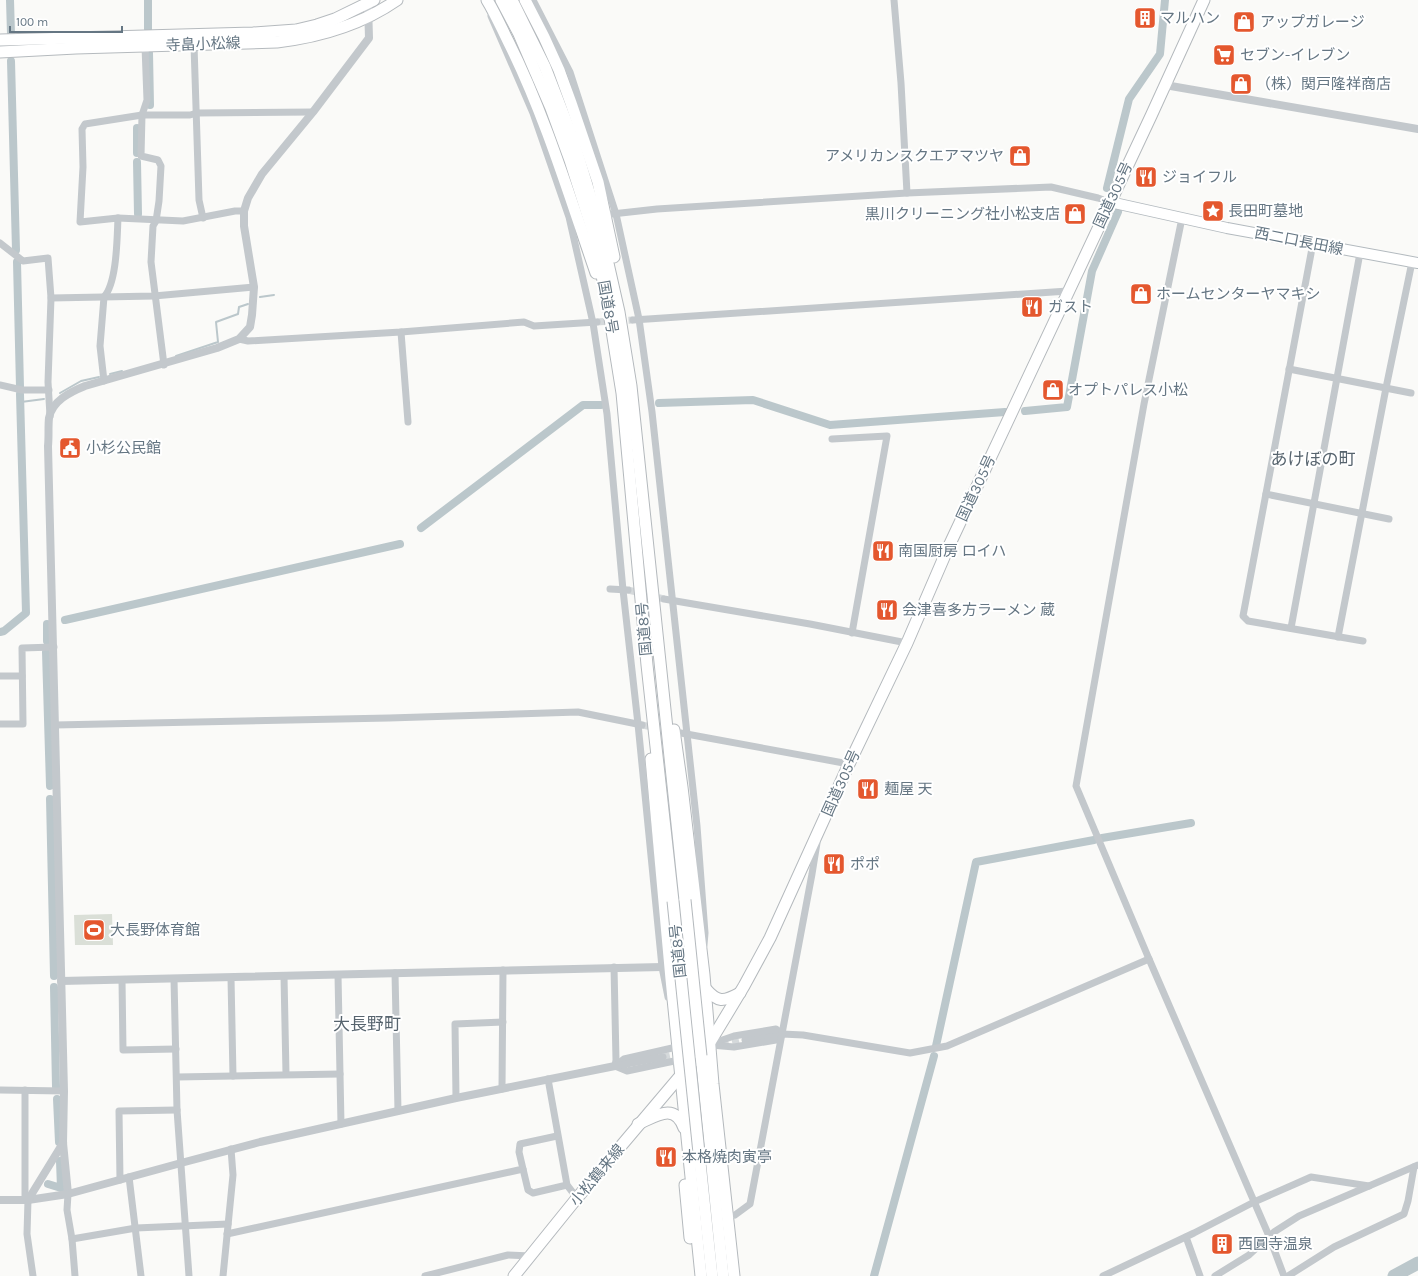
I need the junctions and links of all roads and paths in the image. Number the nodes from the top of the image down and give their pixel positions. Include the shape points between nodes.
1 (397, 0) edge
2 (501, 0) edge
3 (512, 0) edge
4 (524, 0) edge
5 (533, 0) edge
6 (894, 0) edge
7 (1204, 0) edge
8 (370, 1) edge
9 (489, 2) edge
10 (369, 17) junction
11 (0, 40) edge
12 (194, 45) junction
13 (145, 46) junction
14 (0, 52) edge
15 (1164, 85) junction
16 (313, 112) junction
17 (197, 113) junction
18 (142, 115) junction
19 (1418, 129) edge
20 (907, 193) junction
21 (1110, 202) junction
22 (244, 211) junction
23 (612, 214) junction
24 (118, 218) junction
25 (203, 218) junction
26 (1182, 218) junction
27 (156, 221) junction
28 (0, 243) edge
29 (1312, 243) junction
30 (1360, 253) junction
31 (1415, 263) edge
32 (254, 288) junction
33 (1068, 291) junction
34 (154, 296) junction
35 (104, 297) junction
36 (51, 298) junction
37 (619, 312) junction
38 (636, 320) junction
39 (595, 322) junction
40 (611, 324) junction
41 (402, 332) junction
42 (239, 339) junction
43 (164, 365) junction
44 (1289, 369) junction
45 (1337, 378) junction
46 (104, 381) junction
47 (0, 385) edge
48 (1386, 388) junction
49 (49, 390) junction
50 (1411, 393) dead end
51 (50, 416) junction
52 (408, 422) dead end
53 (832, 439) dead end
54 (1266, 494) junction
55 (1313, 504) junction
56 (1362, 513) junction
57 (1389, 518) dead end
58 (610, 589) dead end
59 (626, 590) junction
60 (664, 599) tunnel mouth
61 (672, 601) junction
62 (1290, 628) junction
63 (852, 632) junction
64 (1338, 637) junction
65 (1363, 641) dead end
66 (907, 643) junction
67 (54, 647) junction
68 (658, 649) junction
69 (648, 664) junction
70 (0, 676) edge
71 (22, 676) junction
72 (0, 724) edge
73 (55, 725) junction
74 (640, 725) junction
75 (684, 734) junction
76 (849, 764) junction
77 (818, 835) junction
78 (702, 957) junction
79 (1149, 959) junction
80 (614, 967) junction
81 (662, 967) junction
82 (503, 970) junction
83 (395, 973) junction
84 (338, 975) junction
85 (284, 976) junction
86 (231, 978) junction
87 (174, 979) junction
88 (122, 980) junction
89 (61, 981) junction
90 (705, 988) junction
91 (740, 993) junction
92 (675, 1020) junction
93 (503, 1022) junction
94 (782, 1034) junction
95 (745, 1040) tunnel mouth
96 (709, 1044) junction
97 (678, 1046) junction
98 (176, 1050) junction
99 (662, 1057) tunnel mouth
100 (679, 1060) junction
101 (615, 1066) junction
102 (286, 1074) junction
103 (340, 1074) junction
104 (681, 1075) junction
105 (233, 1076) junction
106 (177, 1077) junction
107 (548, 1079) junction
108 (713, 1084) junction
109 (502, 1089) junction
110 (0, 1090) edge
111 (24, 1090) junction
112 (64, 1091) junction
113 (456, 1098) junction
114 (177, 1110) junction
115 (398, 1111) junction
116 (341, 1124) junction
117 (638, 1124) junction
118 (557, 1136) junction
119 (687, 1141) junction
120 (63, 1143) junction
121 (231, 1149) junction
122 (705, 1153) junction
123 (181, 1163) junction
124 (1416, 1166) edge
125 (523, 1169) junction
126 (129, 1177) junction
127 (120, 1180) junction
128 (567, 1185) junction
129 (1369, 1186) junction
130 (68, 1194) junction
131 (577, 1198) junction
132 (0, 1200) edge
133 (27, 1200) junction
134 (1254, 1202) junction
135 (735, 1215) junction
136 (228, 1224) junction
137 (185, 1225) junction
138 (136, 1228) junction
139 (227, 1234) junction
140 (1186, 1236) junction
141 (1269, 1236) junction
142 (72, 1239) junction
143 (531, 1256) junction
144 (33, 1276) edge
145 (75, 1276) edge
146 (141, 1276) edge
147 (189, 1276) edge
148 (223, 1276) edge
149 (425, 1276) edge
150 (514, 1276) edge
151 (694, 1276) edge
152 (701, 1276) edge
153 (712, 1276) edge
154 (723, 1276) edge
155 (734, 1276) edge
156 (741, 1276) edge
157 (1103, 1276) edge
158 (1200, 1276) edge
159 (1216, 1276) edge
160 (1284, 1276) edge
161 (1288, 1276) edge

1 - 10 main road, 寺畠小松線
2 - 40 main road, 国道8号 via 519,34 551,108 570,160 593,232
3 - 37 main road, 国道8号 via 545,66 573,139 600,228
4 - 37 main road via 559,70 598,182 622,297
5 - 23 street via 570,72
6 - 20 street
7 - 15 main road, 国道305号
8 - 10 street
8 - 11 main road, 寺畠小松線 via 344,16 317,25 288,30
9 - 39 street via 491,19 533,113 570,217
9 - 40 main road via 536,100
10 - 12 main road, 寺畠小松線 via 304,38 277,42
10 - 16 street via 369,38
12 - 13 main road, 寺畠小松線
12 - 17 street
13 - 14 main road, 寺畠小松線
13 - 18 street via 147,100
15 - 19 street
15 - 21 main road, 国道305号
16 - 17 street
16 - 22 street via 262,174 248,198
17 - 18 street
17 - 25 street via 199,200
18 - 24 street via 85,124 82,129 80,222
18 - 27 street via 141,156 158,160 161,166
20 - 21 street via 1051,187
20 - 23 street
21 - 26 main road, 西二口長田線
21 - 33 main road, 国道305号
22 - 25 street
22 - 32 street
23 - 38 street
24 - 27 street
24 - 35 street via 115,267 108,293
25 - 27 street
26 - 29 main road, 西二口長田線
26 - 79 street via 1144,404 1076,786
27 - 34 street via 153,226 151,262
28 - 36 street via 23,261 48,258
29 - 30 main road, 西二口長田線
29 - 44 street
30 - 31 main road, 西二口長田線
30 - 45 street
31 - 48 street
32 - 34 street
32 - 42 street via 250,327
33 - 38 street
33 - 66 main road, 国道305号 via 948,548
34 - 35 street
34 - 43 street
35 - 36 street
35 - 46 street via 100,346
36 - 49 street
37 - 68 main road, 国道8号 via 631,386
38 - 61 street via 652,412
39 - 41 street via 534,326 524,322
39 - 59 street via 608,414
40 - 69 main road, 国道8号 via 622,393
41 - 42 street via 248,341
41 - 52 street
42 - 43 street
43 - 46 street
44 - 45 street
44 - 54 street
45 - 48 street
45 - 55 street
46 - 51 street via 72,391 57,402
47 - 49 street via 22,390
48 - 50 street
48 - 56 street
49 - 51 street
51 - 67 street via 48,446
53 - 63 street via 887,436
54 - 55 street
54 - 62 street via 1243,616 1248,621
55 - 56 street
55 - 62 street
56 - 57 street
56 - 64 street
58 - 59 street
59 - 74 street
60 - 61 street
61 - 63 street
61 - 75 street
62 - 64 street
63 - 66 street
64 - 65 street
66 - 76 main road, 国道305号
67 - 71 street via 22,648
67 - 73 street
68 - 78 main road via 678,757
68 - 122 main road, 国道8号, bridge via 685,900
69 - 92 main road via 643,676
69 - 122 main road, 国道8号, bridge via 673,901
70 - 71 street
71 - 72 street via 23,724
73 - 74 street via 578,712
73 - 89 street
74 - 81 street
75 - 76 street
75 - 78 street via 697,826 705,933
76 - 77 main road, 国道305号
77 - 91 main road, 国道305号 via 770,938
77 - 94 street
78 - 90 main road
79 - 94 street via 947,1046 910,1053 803,1035
79 - 134 street
80 - 81 street
80 - 82 street
80 - 101 street
81 - 92 street
82 - 83 street
82 - 93 street
83 - 84 street
83 - 115 street
84 - 85 street
84 - 103 street
85 - 86 street
85 - 102 street
86 - 87 street
86 - 105 street
87 - 88 street
87 - 98 street
88 - 89 street
88 - 98 street via 123,1050
89 - 112 street
90 - 91 main road via 719,1000 728,1000
90 - 96 main road
91 - 96 main road, 国道305号
92 - 97 main road
93 - 109 street
93 - 113 street via 455,1024
94 - 95 street
94 - 96 street via 776,1040 734,1047
94 - 96 street via 776,1029 734,1036
94 - 135 street via 750,1204
96 - 97 street
96 - 100 street
96 - 104 main road, 国道305号
96 - 108 main road
97 - 100 main road
97 - 101 street via 624,1058
98 - 106 street
99 - 101 street
100 - 101 street via 627,1071
100 - 104 main road
101 - 107 street
102 - 103 street
102 - 105 street
103 - 116 street
104 - 117 main road, 小松鶴来線
104 - 119 main road
105 - 106 street
106 - 114 street
107 - 109 street
107 - 118 street
108 - 135 main road via 722,1105
108 - 155 main road
109 - 113 street
110 - 111 street
111 - 112 street
111 - 133 street
112 - 120 street
113 - 115 street
114 - 123 street
114 - 127 street via 118,1111
115 - 116 street
116 - 121 street
117 - 119 main road via 667,1112 674,1113 681,1121
117 - 131 main road, 小松鶴来線
118 - 125 street via 520,1144
118 - 128 street
119 - 151 main road via 683,1162
119 - 152 main road
120 - 130 street
120 - 133 street
121 - 123 street
121 - 136 street via 233,1175
122 - 153 main road, 国道8号
122 - 154 main road, 国道8号
123 - 126 street
123 - 137 street
124 - 129 street
124 - 161 street via 1404,1214 1334,1248
125 - 128 street via 528,1190 533,1193
125 - 139 street
126 - 127 street
126 - 138 street
127 - 130 street
128 - 131 street
129 - 134 street via 1311,1177
129 - 141 street via 1299,1216
130 - 133 street
130 - 142 street via 67,1210
131 - 143 main road, 小松鶴来線
132 - 133 street
133 - 144 street via 27,1234
134 - 140 street
134 - 141 street
135 - 156 main road
136 - 137 street
136 - 139 street
137 - 138 street
137 - 147 street
138 - 142 street
138 - 146 street
139 - 148 street
140 - 157 street
140 - 158 street
141 - 159 street via 1249,1255
141 - 160 street
142 - 145 street
143 - 149 street via 508,1255
143 - 150 main road, 小松鶴来線

